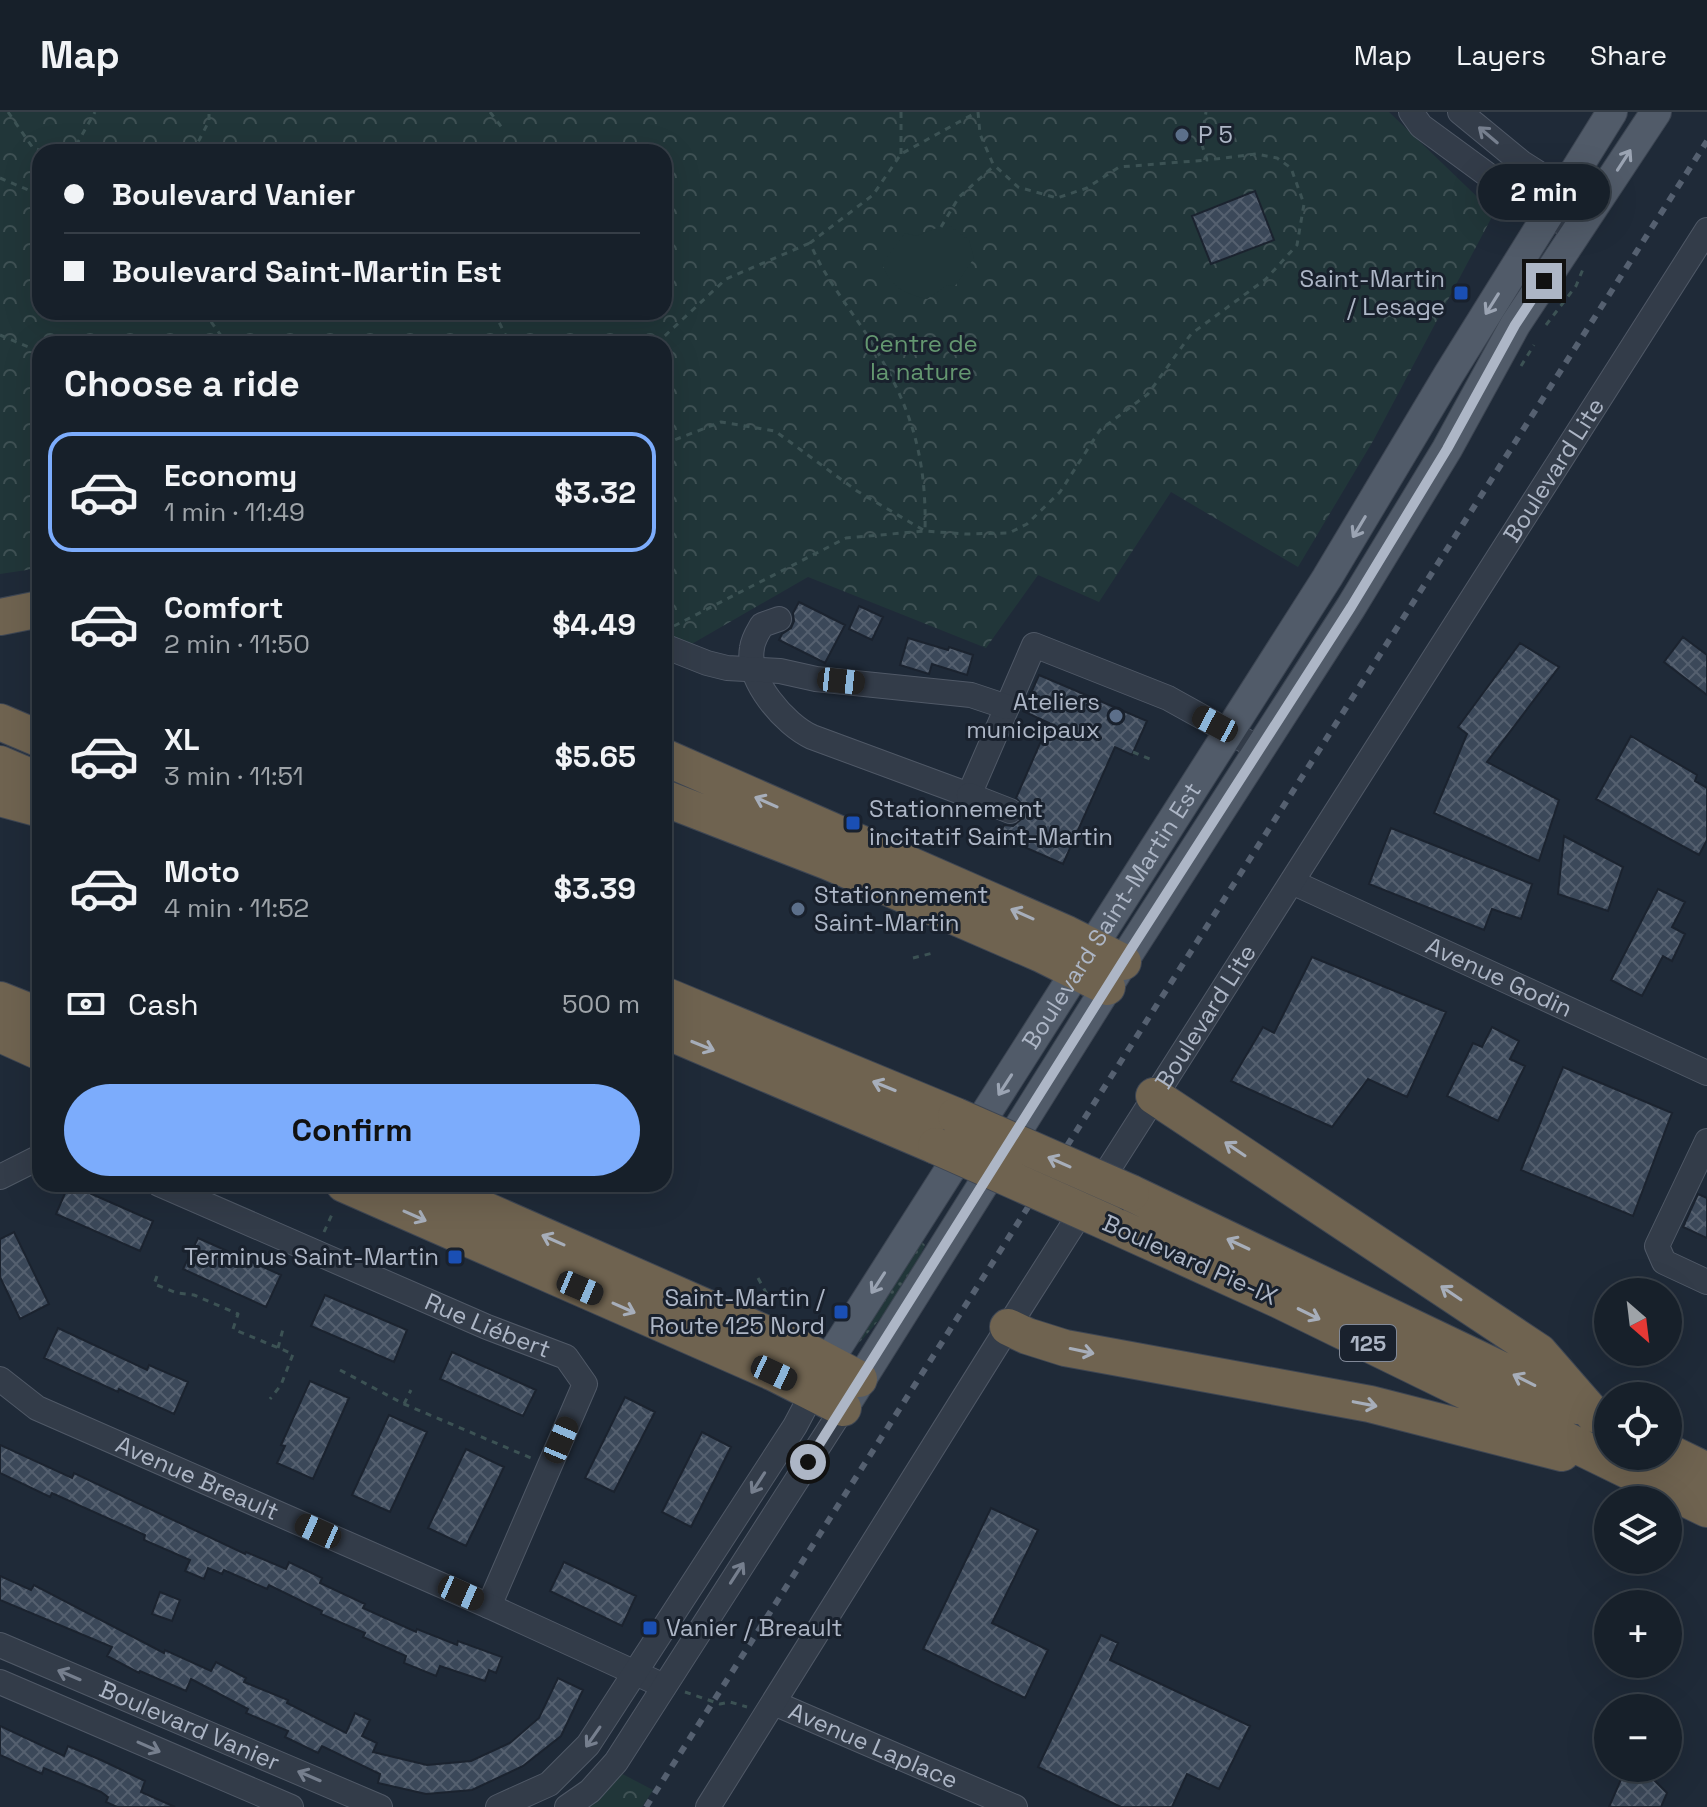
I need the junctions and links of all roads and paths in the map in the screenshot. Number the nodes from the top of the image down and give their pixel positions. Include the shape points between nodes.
1 (8, 112) edge
2 (95, 112) edge
3 (209, 112) edge
4 (490, 112) edge
5 (901, 112) edge
6 (977, 112) edge
7 (1206, 112) edge
8 (1411, 112) edge
9 (1460, 112) edge
10 (1612, 112) edge
11 (1656, 112) edge
12 (503, 129) dead end
13 (77, 144) edge
14 (197, 144) edge
15 (32, 147) edge
16 (901, 154) junction
17 (1207, 160) junction
18 (995, 165) junction
19 (0, 178) edge
20 (32, 192) edge
21 (1554, 201) junction
22 (1585, 219) junction
23 (941, 227) dead end
24 (1707, 230) edge
25 (810, 243) junction
26 (0, 335) edge
27 (665, 336) edge
28 (32, 349) edge
29 (672, 441) edge
30 (925, 531) junction
31 (32, 611) edge
32 (0, 617) edge
33 (779, 619) dead end
34 (672, 635) edge
35 (672, 640) edge
36 (754, 669) junction
37 (1007, 707) junction
38 (0, 722) edge
39 (1229, 731) junction
40 (32, 736) edge
41 (1260, 749) junction
42 (1133, 752) dead end
43 (1152, 760) dead end
44 (672, 761) edge
45 (0, 764) edge
46 (32, 778) edge
47 (969, 795) junction
48 (0, 798) edge
49 (672, 801) edge
50 (32, 807) edge
51 (1010, 811) dead end
52 (1292, 882) junction
53 (933, 953) dead end
54 (913, 958) dead end
55 (1100, 967) junction
56 (672, 998) edge
57 (0, 1000) edge
58 (32, 1013) edge
59 (672, 1033) edge
60 (0, 1034) edge
61 (32, 1048) edge
62 (1707, 1073) edge
63 (1154, 1096) junction
64 (1707, 1141) edge
65 (32, 1161) edge
66 (0, 1177) edge
67 (177, 1192) edge
68 (442, 1192) edge
69 (339, 1198) edge
70 (323, 1235) dead end
71 (157, 1276) dead end
72 (758, 1278) dead end
73 (1707, 1282) edge
74 (768, 1296) dead end
75 (1008, 1327) junction
76 (283, 1329) dead end
77 (278, 1348) junction
78 (340, 1370) dead end
79 (0, 1379) edge
80 (836, 1385) junction
81 (411, 1390) dead end
82 (270, 1399) dead end
83 (404, 1404) junction
84 (1594, 1411) edge
85 (1594, 1415) edge
86 (1594, 1453) edge
87 (1682, 1459) edge
88 (1594, 1461) edge
89 (550, 1466) junction
90 (1628, 1470) edge
91 (1707, 1471) edge
92 (1707, 1509) edge
93 (489, 1606) junction
94 (0, 1645) edge
95 (636, 1672) junction
96 (0, 1682) edge
97 (673, 1688) junction
98 (774, 1703) junction
99 (745, 1706) dead end
100 (291, 1807) edge
101 (380, 1807) edge
102 (498, 1807) edge
103 (567, 1807) edge
104 (708, 1807) edge
105 (1015, 1807) edge

1 - 15 path
2 - 13 path
3 - 14 path
4 - 12 path
5 - 16 path
6 - 16 path
6 - 18 path via 980,134
7 - 17 path via 1201,142
8 - 21 street via 1421,126 1511,192
21 -> 9 street via 1522,163
10 - 21 main road, Boulevard Saint-Martin Est
22 -> 11 main road, Boulevard Saint-Martin Est
16 - 25 path via 873,195
17 - 18 path via 1119,167 1087,188 1057,198 1018,187
17 - 30 path via 1256,154 1277,158 1291,168 1304,204 1297,245 1266,279 1191,334 1148,394 1100,430 1060,492 1027,524 1009,533
18 - 23 path via 959,197
19 - 20 path
21 - 22 street
21 -> 39 main road, Boulevard Saint-Martin Est via 1361,524
22 - 41 main road, Boulevard Saint-Martin Est via 1515,325 1447,449
24 - 52 street, Boulevard Lite
25 - 27 path via 726,279
25 - 30 path via 821,269 902,394 920,451
26 - 28 path
29 - 30 path via 721,422 775,431 857,491
30 - 34 path via 846,538
31 - 32 highway
33 - 36 street via 767,621 756,635 751,649
35 - 36 street via 707,663
36 - 37 street via 971,695
36 - 47 street via 773,704 801,733
37 - 39 street via 1034,645 1168,698
37 - 47 street
38 - 40 highway
39 - 41 street
39 - 55 main road, Boulevard Saint-Martin Est
41 - 55 main road, Boulevard Saint-Martin Est
42 - 43 path
55 -> 44 highway
45 - 46 highway
47 - 51 street
48 - 50 highway
49 - 55 highway via 1041,954
52 - 62 street, Avenue Godin
52 - 63 street, Boulevard Lite
53 - 54 path
55 - 80 main road, Boulevard Saint-Martin Est
85 -> 56 highway, Boulevard Pie-IX / 125, bridge via 1131,1193
57 - 58 highway
59 -> 86 highway, Boulevard Pie-IX / 125, bridge via 1279,1300
60 - 61 highway
63 - 75 street, Boulevard Lite
84 -> 63 highway via 1539,1352
64 - 73 street via 1657,1246 1664,1262
65 - 66 street
67 - 89 street, Rue Liébert via 566,1357 585,1384
80 -> 68 highway
69 - 70 path
69 -> 80 highway
71 - 77 path via 154,1284 238,1314 233,1329
72 - 74 path
75 -> 88 highway via 1065,1348 1370,1404
75 - 98 street, Boulevard Lite
76 - 77 path
77 - 82 path via 293,1354
78 - 83 path
79 - 93 street, Avenue Breault via 37,1408
80 -> 95 street via 795,1426
97 -> 80 street
81 - 83 path
83 - 89 path
87 - 91 highway
89 - 93 street, Rue Liébert
90 - 92 highway, Boulevard Pie-IX / 125
93 - 95 street, Avenue Breault
101 -> 94 street, Boulevard Vanier
95 - 97 street, Avenue Breault
95 -> 102 street via 588,1745 549,1784
96 -> 100 street, Boulevard Vanier
97 - 99 path via 720,1704
97 - 103 street via 616,1762
98 - 104 street, Boulevard Lite
98 - 105 street, Avenue Laplace

